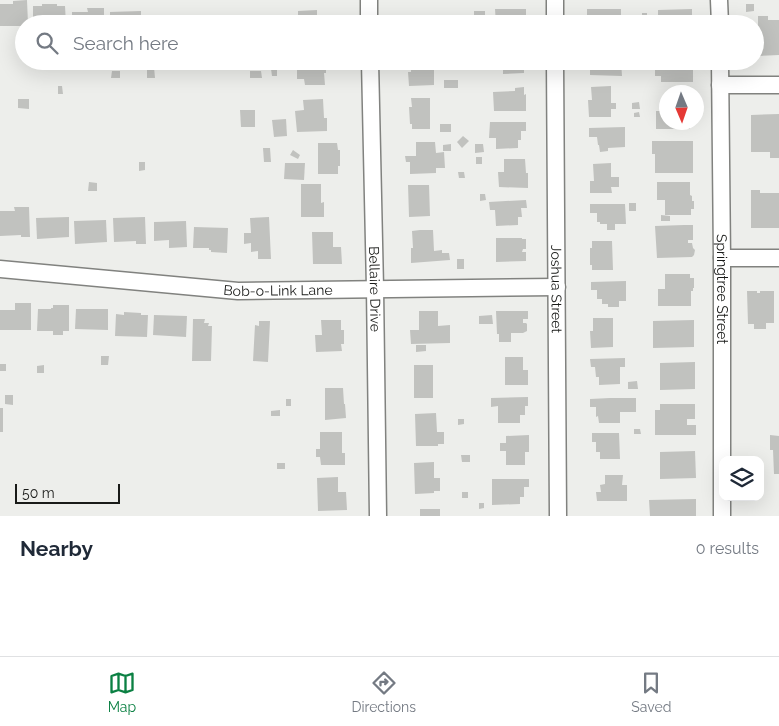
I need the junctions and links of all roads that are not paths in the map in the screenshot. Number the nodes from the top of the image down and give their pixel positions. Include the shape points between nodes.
1 (368, 0) edge
2 (555, 0) edge
3 (719, 0) edge
4 (369, 15) edge
5 (555, 15) edge
6 (720, 15) edge
7 (370, 70) edge
8 (555, 70) edge
9 (720, 70) edge
10 (720, 85) junction
11 (779, 85) edge
12 (722, 258) junction
13 (779, 258) edge
14 (0, 269) edge
15 (557, 287) junction
16 (375, 288) junction
17 (378, 516) edge
18 (558, 516) edge
19 (722, 516) edge

1 - 4 street
2 - 5 street
3 - 6 street
7 - 16 street, Bellaire Drive
8 - 15 street, Joshua Street
9 - 10 street, Springtree Street
10 - 11 street
10 - 12 street, Springtree Street
12 - 13 street
12 - 19 street, Springtree Street
14 - 16 street, Bob-o-Link Lane via 238,291
15 - 16 street, Bob-o-Link Lane
15 - 18 street, Joshua Street
16 - 17 street, Bellaire Drive

